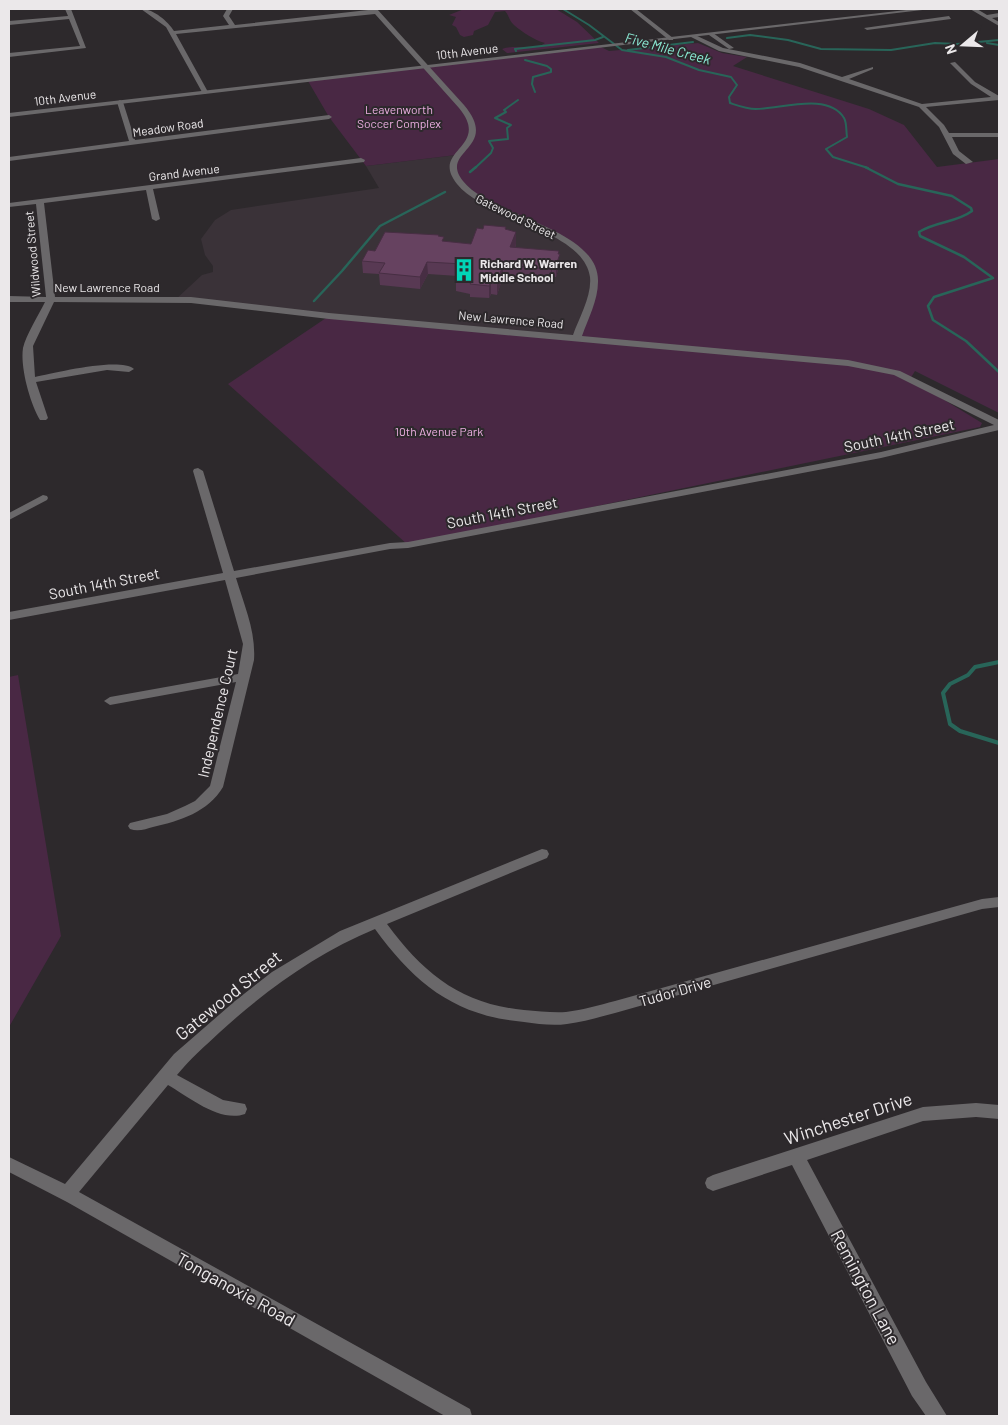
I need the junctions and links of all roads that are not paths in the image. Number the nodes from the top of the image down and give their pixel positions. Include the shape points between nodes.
1 (68, 9) edge
2 (144, 9) edge
3 (230, 9) edge
4 (633, 9) edge
5 (928, 9) edge
6 (973, 9) edge
7 (375, 10) edge
8 (892, 13) junction
9 (999, 15) edge
10 (71, 17) junction
11 (986, 17) junction
12 (949, 18) dead end
13 (9, 23) edge
14 (909, 23) junction
15 (999, 24) edge
16 (233, 27) junction
17 (868, 28) dead end
18 (172, 33) junction
19 (711, 34) junction
20 (693, 36) junction
21 (672, 38) junction
22 (9, 55) edge
23 (752, 55) junction
24 (953, 63) dead end
25 (426, 67) junction
26 (871, 68) dead end
27 (842, 79) junction
28 (205, 92) junction
29 (998, 98) edge
30 (120, 102) junction
31 (921, 106) junction
32 (9, 114) edge
33 (329, 117) dead end
34 (946, 135) junction
35 (999, 135) edge
36 (133, 144) junction
37 (9, 159) edge
38 (361, 160) dead end
39 (969, 162) dead end
40 (149, 188) junction
41 (40, 201) junction
42 (9, 205) edge
43 (156, 220) dead end
44 (9, 299) edge
45 (50, 299) junction
46 (577, 338) junction
47 (129, 369) dead end
48 (32, 380) junction
49 (43, 418) dead end
50 (999, 425) edge
51 (198, 471) dead end
52 (43, 498) dead end
53 (9, 516) edge
54 (229, 575) junction
55 (9, 616) edge
56 (244, 677) junction
57 (110, 701) dead end
58 (135, 826) dead end
59 (542, 854) dead end
60 (999, 902) edge
61 (377, 921) junction
62 (165, 1076) junction
63 (239, 1109) dead end
64 (999, 1112) edge
65 (796, 1156) junction
66 (9, 1164) edge
67 (712, 1182) dead end
68 (67, 1194) junction
69 (463, 1416) edge
70 (937, 1416) edge

1 - 10 street
2 - 18 street via 168,26
3 - 16 street via 226,16
4 - 21 street
5 - 8 street, 10th Avenue
6 - 11 street
7 - 16 street
7 - 25 street, Gatewood Street
8 - 14 street
8 - 19 street, 10th Avenue
9 - 11 street
10 - 13 street
10 - 22 street via 84,48
11 - 15 street
12 - 14 street
14 - 17 street
16 - 18 street
18 - 28 street
19 - 20 street, 10th Avenue
19 - 23 street
20 - 21 street, 10th Avenue
20 - 23 street via 721,50
21 - 25 street, 10th Avenue
23 - 27 street via 785,61
24 - 29 street via 973,83
25 - 28 street, 10th Avenue
25 - 46 street, Gatewood Street via 473,122 472,136 453,164 459,183 486,202 561,238 582,254 590,265 594,276 593,290
26 - 27 street
27 - 31 street
28 - 30 street, 10th Avenue
29 - 31 street
30 - 32 street, 10th Avenue
30 - 36 street
31 - 34 street via 942,126
33 - 36 street, Meadow Road
34 - 35 street
34 - 39 street via 956,152
36 - 37 street, Meadow Road
38 - 40 street, Grand Avenue
40 - 41 street, Grand Avenue
40 - 43 street
41 - 42 street, Grand Avenue
41 - 45 street, Wildwood Street
44 - 45 street, New Lawrence Road
45 - 46 street, New Lawrence Road via 191,300
45 - 48 street, Wildwood Street via 28,346
46 - 50 street, New Lawrence Road via 848,363 884,370 910,379
47 - 48 street via 107,367
48 - 49 street, Wildwood Street
50 - 54 street, South 14th Street via 871,457 408,545
51 - 54 street, Independence Court
52 - 53 street
54 - 55 street, South 14th Street
54 - 56 street, Independence Court via 249,644
56 - 57 street
56 - 58 street, Independence Court via 216,788 188,812
59 - 61 street, Gatewood Street
60 - 61 street, Tudor Drive via 982,904 616,1007 565,1018 515,1016 476,1007 443,992 422,976
61 - 62 street, Gatewood Street via 345,935 277,976 220,1023
62 - 63 street via 221,1107
62 - 68 street, Gatewood Street
64 - 65 street, Winchester Drive via 976,1110 923,1114
65 - 67 street, Winchester Drive
65 - 70 street, Remington Lane via 919,1389
66 - 68 street, Tonganoxie Road
68 - 69 street, Tonganoxie Road

